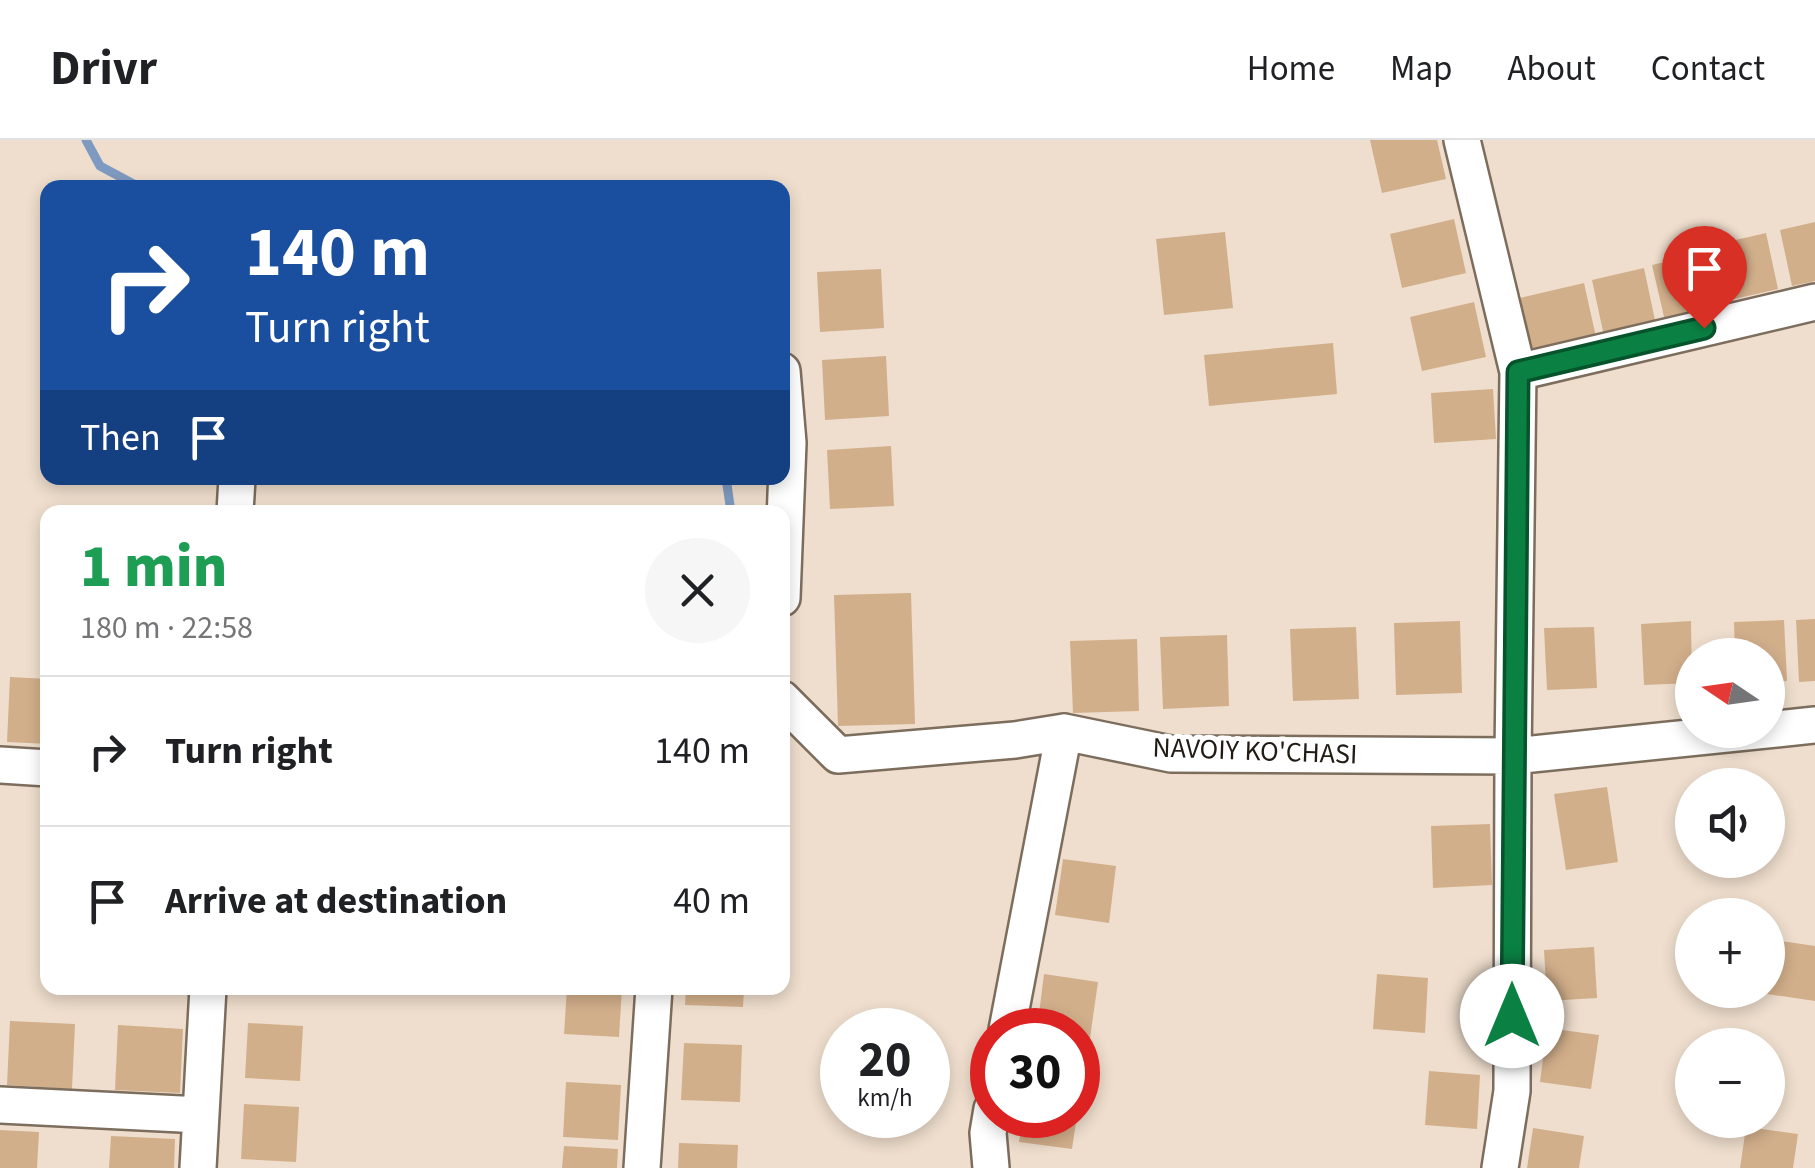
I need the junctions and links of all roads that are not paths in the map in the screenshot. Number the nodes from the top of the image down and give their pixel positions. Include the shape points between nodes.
1 (1462, 140) edge
2 (1815, 302) edge
3 (1518, 372) junction
4 (790, 707) edge
5 (1815, 725) edge
6 (1064, 732) junction
7 (1512, 756) junction
8 (0, 766) edge
9 (40, 768) edge
10 (208, 995) edge
11 (654, 995) edge
12 (1012, 1008) edge
13 (0, 1105) edge
14 (201, 1116) junction
15 (988, 1138) edge
16 (198, 1168) edge
17 (642, 1168) edge
18 (991, 1168) edge
19 (1500, 1168) edge

1 - 3 street
2 - 3 street
3 - 7 street
4 - 6 street, NAVOIY KO'CHASI via 838,755
5 - 7 street, NAVOIY KO'CHASI
6 - 7 street, NAVOIY KO'CHASI via 1171,754
6 - 12 street
7 - 19 street via 1512,1091
8 - 9 street
10 - 14 street
11 - 17 street
13 - 14 street
14 - 16 street
15 - 18 street

